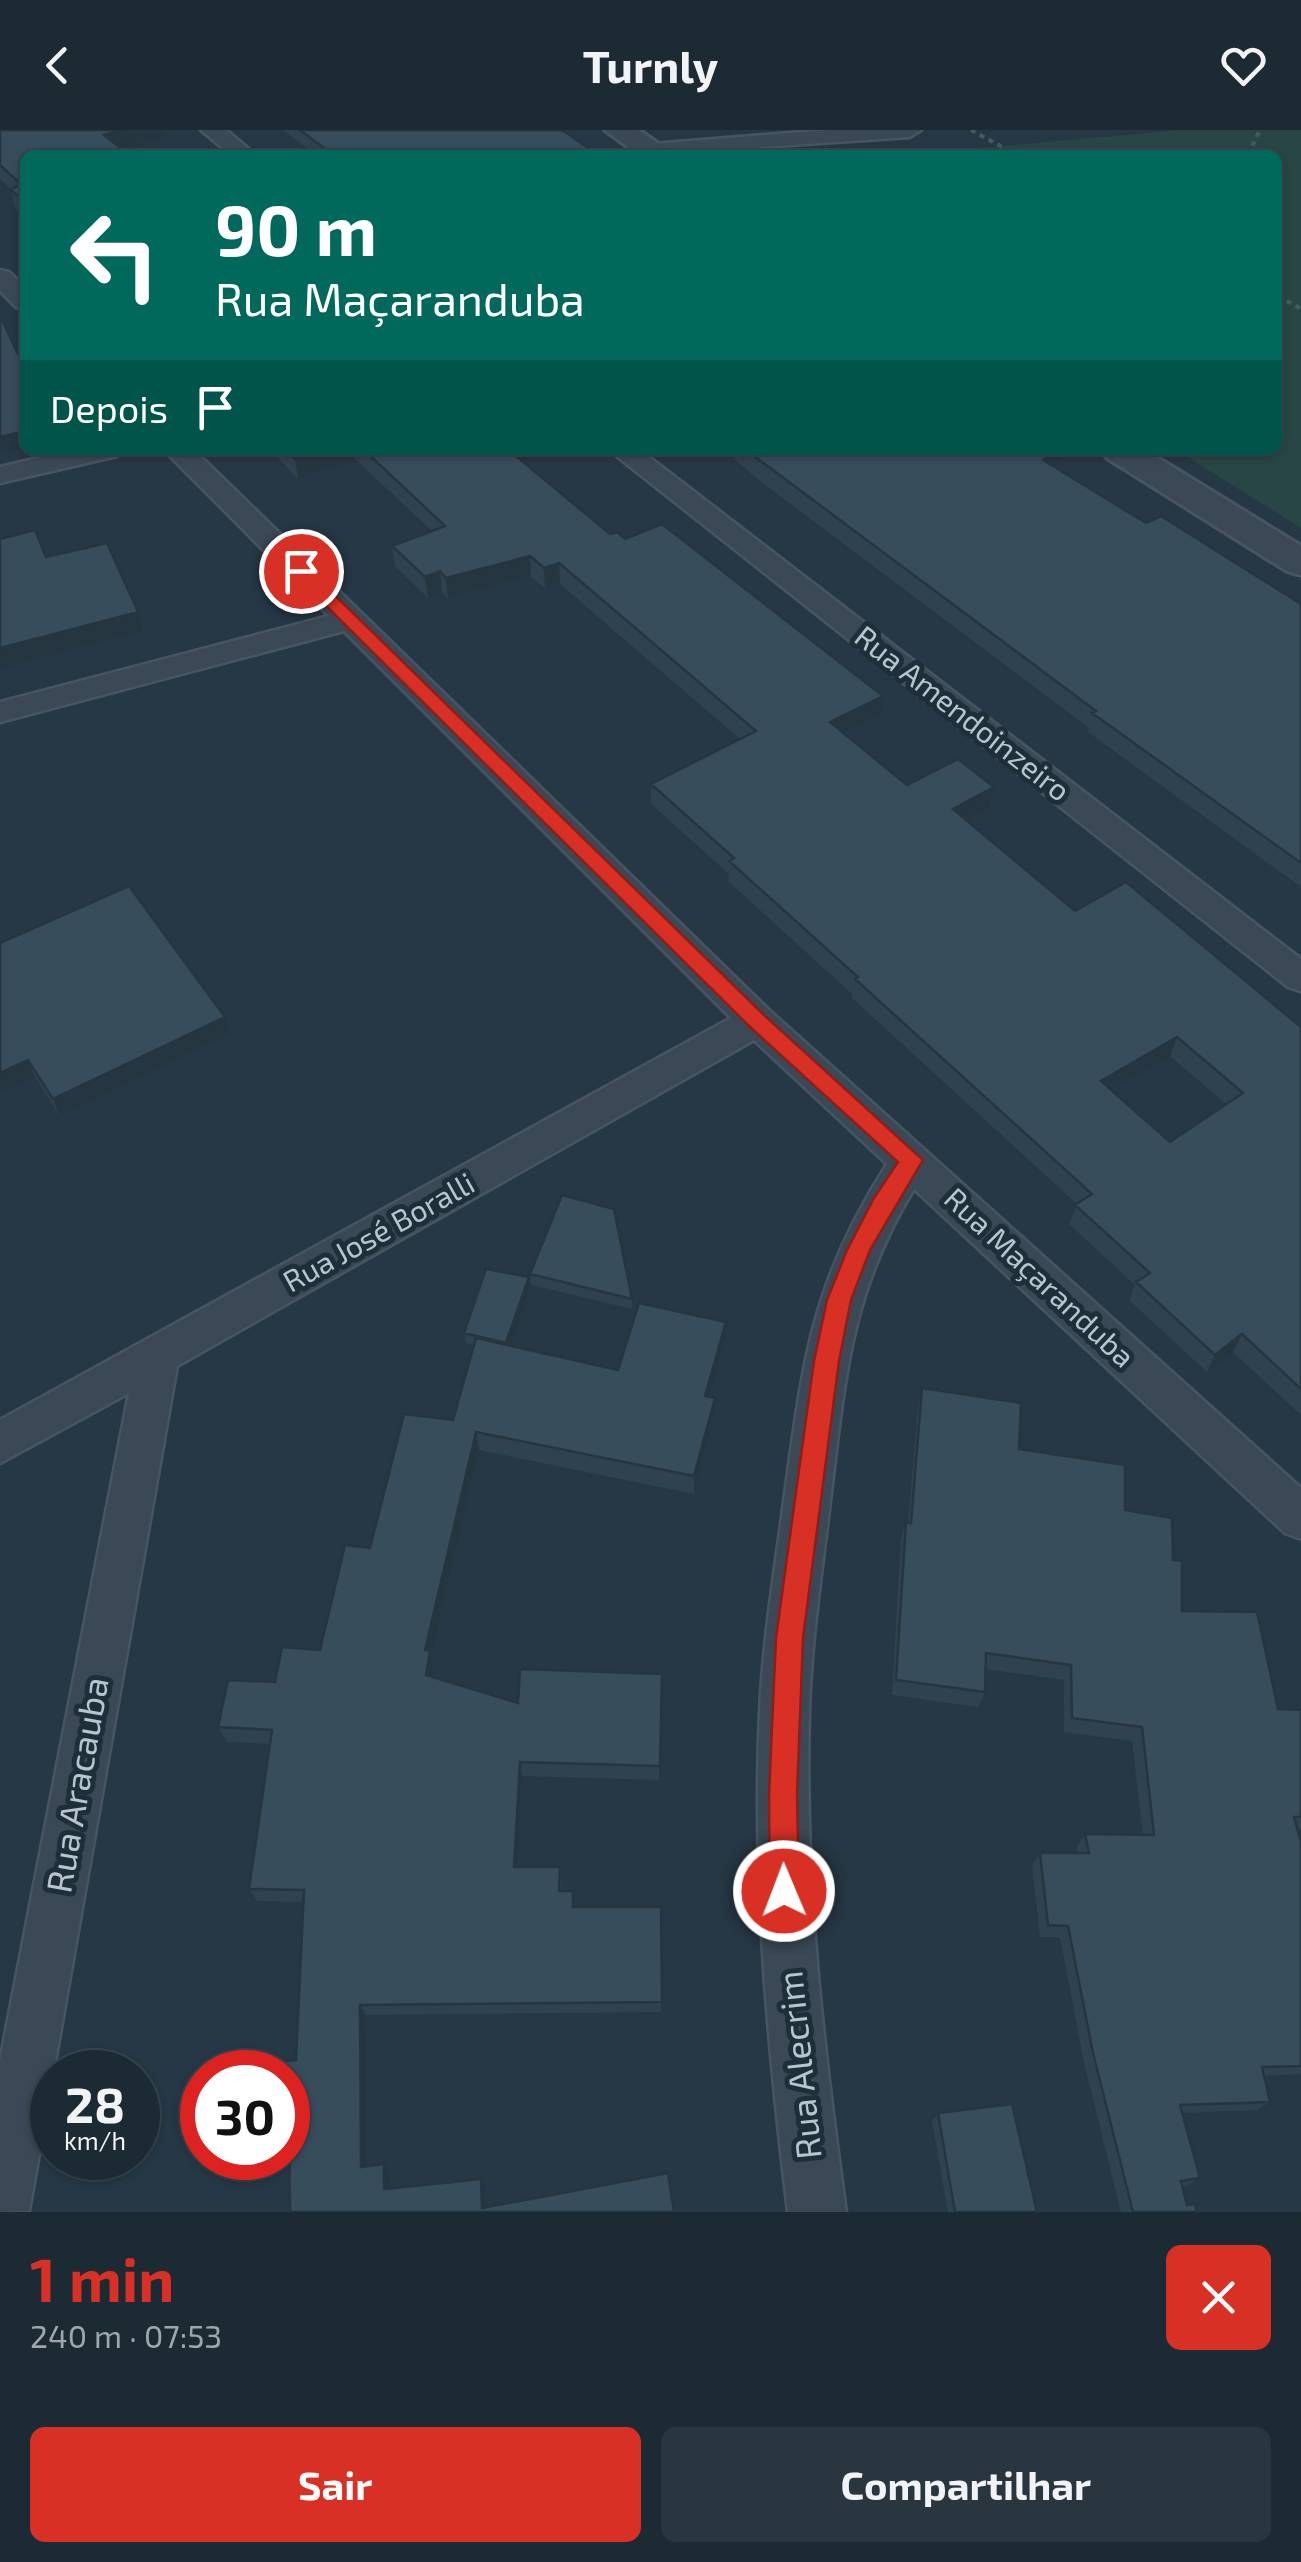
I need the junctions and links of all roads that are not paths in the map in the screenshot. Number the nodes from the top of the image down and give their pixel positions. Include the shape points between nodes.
1 (212, 130) edge
2 (618, 130) edge
3 (910, 130) edge
4 (238, 150) edge
5 (650, 150) edge
6 (688, 150) edge
7 (0, 276) edge
8 (20, 298) edge
9 (86, 455) edge
10 (183, 455) edge
11 (629, 455) edge
12 (1128, 455) edge
13 (0, 475) edge
14 (1301, 562) edge
15 (350, 620) junction
16 (0, 712) edge
17 (1301, 978) edge
18 (756, 1021) junction
19 (911, 1160) junction
20 (157, 1358) junction
21 (0, 1443) edge
22 (1301, 1518) edge
23 (0, 2211) edge
24 (816, 2212) edge

1 - 4 street
2 - 5 street
3 - 6 street
7 - 8 street
9 - 13 street
10 - 15 street, Rua Maçaranduba
11 - 17 street, Rua Amendoinzeiro
12 - 14 street
15 - 16 street
15 - 18 street, Rua Maçaranduba
18 - 19 street, Rua Maçaranduba
18 - 20 street, Rua José Boralli
19 - 22 street, Rua Maçaranduba
19 - 24 street, Rua Alecrim via 882,1204 839,1300 789,1638 784,1891
20 - 21 street, Rua José Boralli
20 - 23 street, Rua Aracauba

